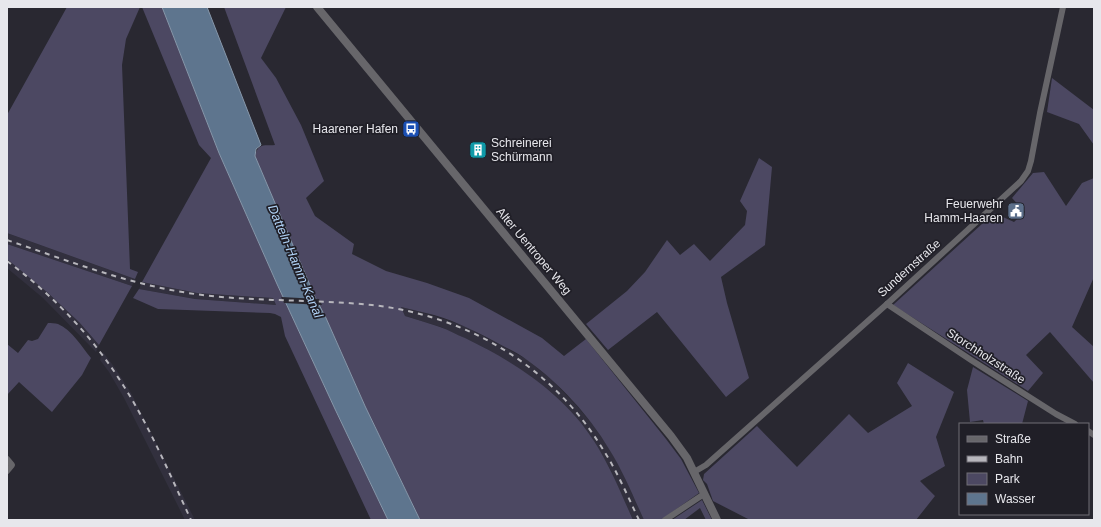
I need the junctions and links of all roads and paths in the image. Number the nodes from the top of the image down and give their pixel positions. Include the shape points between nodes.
1 (317, 7) edge
2 (1063, 7) edge
3 (887, 304) junction
4 (1073, 423) edge
5 (7, 459) edge
6 (7, 472) edge
7 (694, 472) junction
8 (704, 494) junction
9 (665, 520) edge
10 (718, 520) edge

1 - 7 street, Alter Uentroper Weg via 671,436
2 - 3 street, Sundernstraße via 1028,171 1021,181
3 - 4 street, Storchholzstraße via 977,364
3 - 7 street, Sundernstraße via 706,465
5 - 6 street via 12,465
7 - 8 street, Alter Uentroper Weg
8 - 9 street
8 - 10 street, Alter Uentroper Weg

